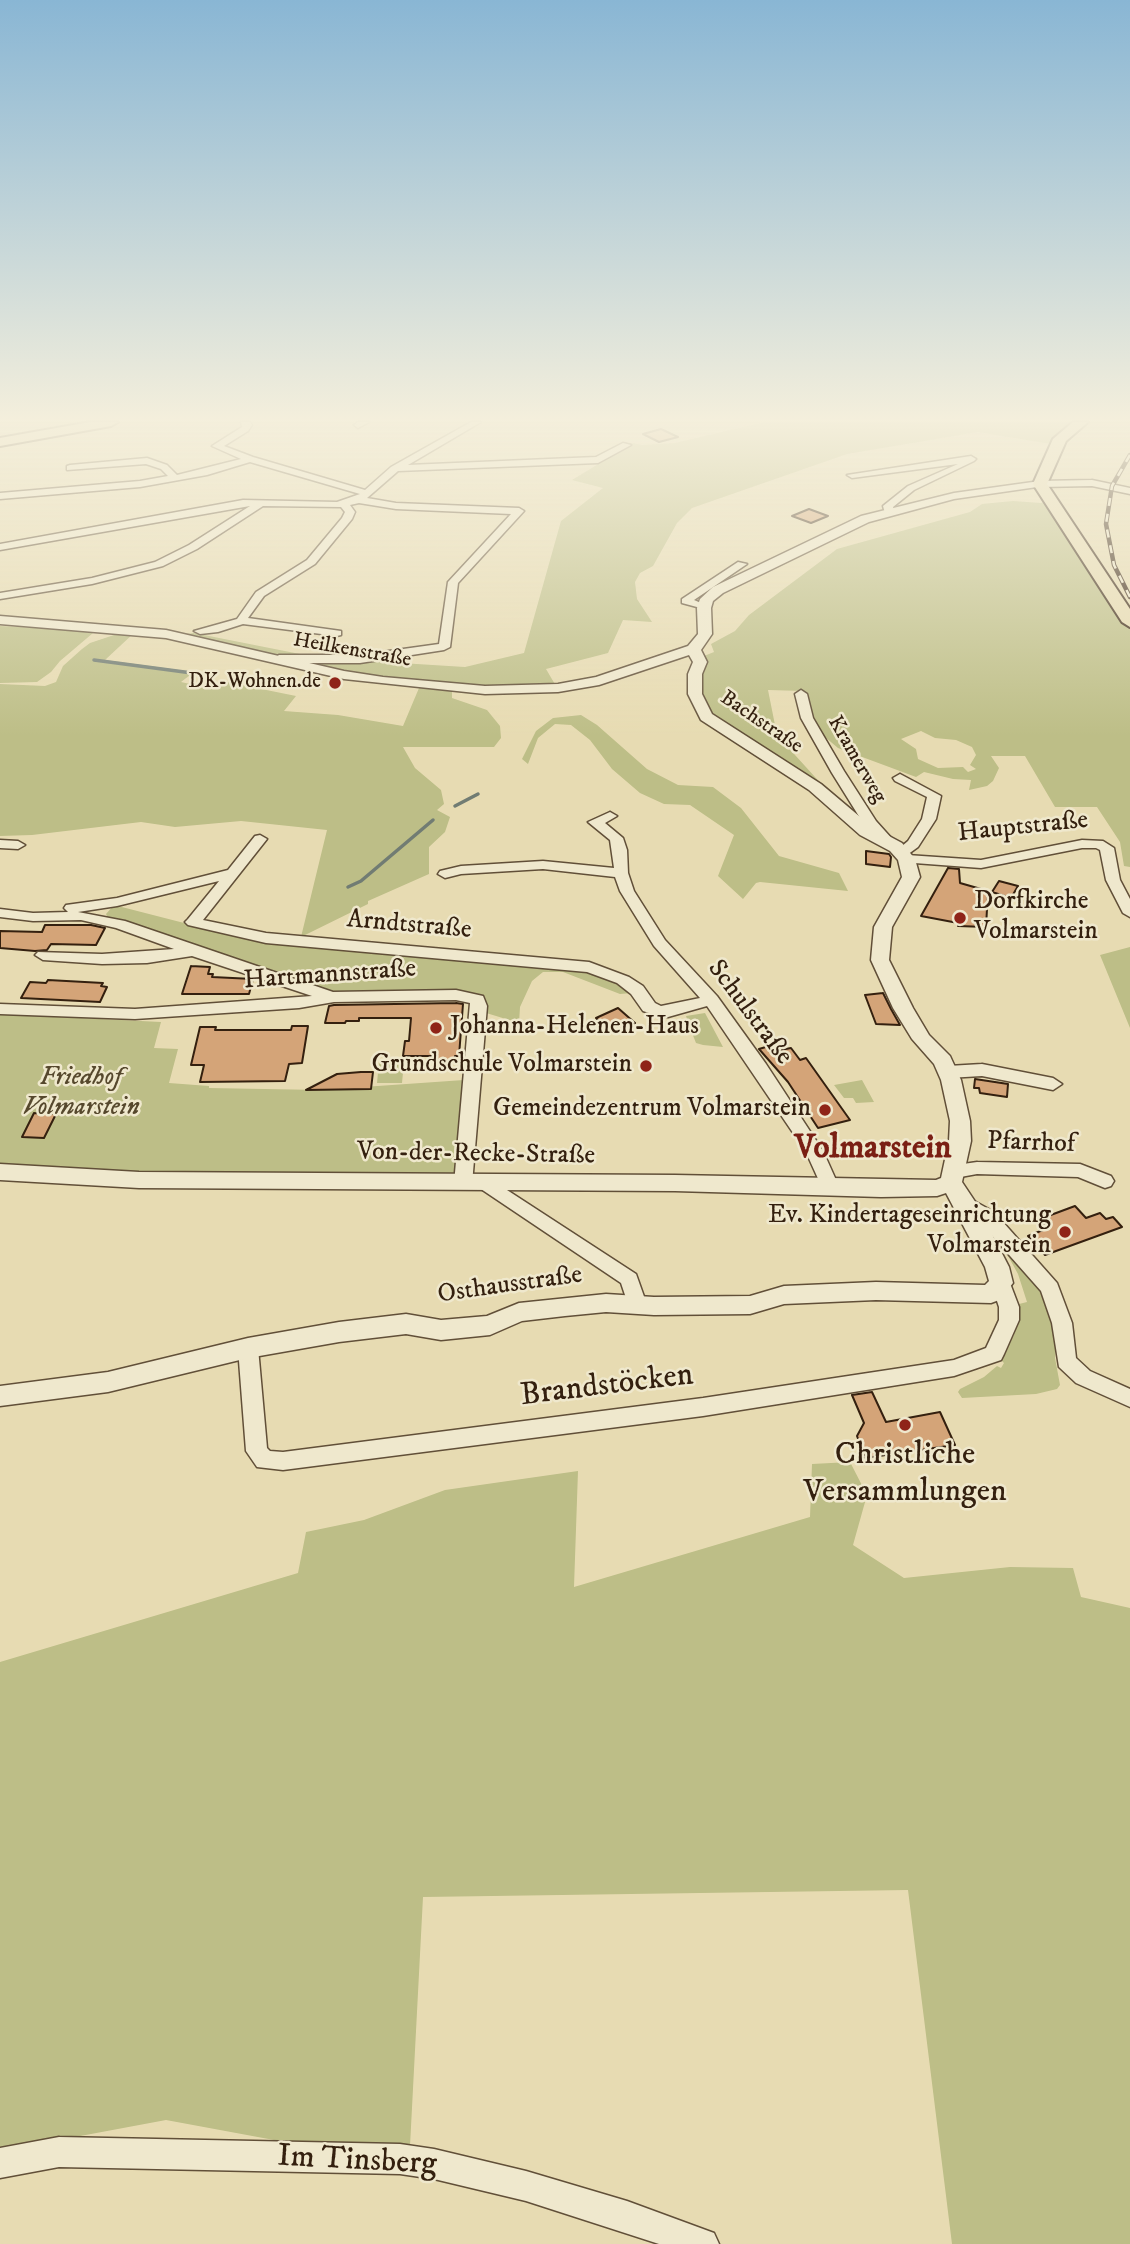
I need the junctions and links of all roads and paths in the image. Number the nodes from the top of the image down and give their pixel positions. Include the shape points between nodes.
1 (109, 527) edge
2 (225, 527) edge
3 (341, 527) edge
4 (504, 527) edge
5 (848, 527) edge
6 (1068, 527) edge
7 (0, 547) edge
8 (742, 564) dead end
9 (0, 596) edge
10 (704, 608) junction
11 (0, 620) edge
12 (242, 621) junction
13 (1130, 622) edge
14 (200, 631) dead end
15 (337, 633) dead end
16 (693, 649) junction
17 (279, 659) junction
18 (801, 694) dead end
19 (900, 779) dead end
20 (610, 816) dead end
21 (260, 839) dead end
22 (887, 841) junction
23 (0, 844) edge
24 (18, 845) dead end
25 (904, 856) junction
26 (232, 873) junction
27 (621, 873) junction
28 (445, 874) dead end
29 (0, 911) edge
30 (1130, 913) edge
31 (192, 951) junction
32 (43, 955) dead end
33 (334, 997) junction
34 (711, 1000) junction
35 (0, 1009) edge
36 (948, 1072) junction
37 (1053, 1084) dead end
38 (0, 1172) edge
39 (953, 1177) junction
40 (1105, 1181) dead end
41 (463, 1184) junction
42 (487, 1185) junction
43 (831, 1189) junction
44 (965, 1203) junction
45 (1001, 1283) junction
46 (637, 1305) junction
47 (248, 1348) junction
48 (0, 1396) edge
49 (1130, 1398) edge
50 (0, 2163) edge
51 (703, 2244) edge

1 - 7 street
2 - 9 street via 159,564 92,582
3 - 12 street via 312,562 261,594
4 - 17 street via 453,582 444,647 360,659
5 - 10 street via 718,590
6 - 13 main road
8 - 10 street via 686,601
10 - 16 street, Bachstraße via 705,635
11 - 17 street, Heilkenstraße via 166,634
12 - 14 street
12 - 15 street
16 - 17 street, Heilkenstraße via 599,681 537,689 485,690 383,681
16 - 22 street, Bachstraße via 700,662 695,694 706,717 801,778 866,831
18 - 22 street, Kramerweg via 807,718 839,773 870,823
19 - 25 street via 934,796 929,819
20 - 27 street, Schulstraße via 595,822 615,838
21 - 26 street, Arndtstraße
22 - 25 street, Bachstraße
23 - 24 street
25 - 30 street, Hauptstraße via 981,864 1098,844 1107,849 1112,880
25 - 36 street via 911,877 883,927 880,960 922,1039 936,1051
26 - 29 street via 117,902
26 - 34 street, Arndtstraße via 193,922 266,938 589,967 623,980 658,1011
27 - 28 street via 543,865
27 - 34 street, Schulstraße via 659,943
29 - 31 street via 98,919
31 - 32 street via 114,958
31 - 33 street
33 - 35 street, Hartmannstraße via 135,1014
33 - 41 street, Hartmannstraße via 456,996 477,1000
34 - 43 street, Schulstraße via 807,1139
36 - 37 street via 982,1070
36 - 39 street via 960,1121
38 - 41 street, Von-der-Recke-Straße via 139,1180
39 - 40 street, Pfarrhof via 1080,1171
39 - 43 street, Von-der-Recke-Straße via 937,1188
39 - 44 street
41 - 42 street, Von-der-Recke-Straße
42 - 43 street, Von-der-Recke-Straße via 675,1183
42 - 46 street via 629,1279
44 - 45 street
44 - 49 street via 987,1217 1050,1288 1062,1323 1066,1361 1083,1377
45 - 46 street, Osthausstraße via 991,1294 876,1291 784,1295 750,1305
45 - 47 street, Brandstöcken via 1009,1320 994,1354 954,1368 690,1409 283,1461 265,1460 257,1451
46 - 47 street, Osthausstraße via 606,1303 519,1312 490,1325 441,1330 406,1324
47 - 48 street, Osthausstraße via 108,1382
50 - 51 street, Im Tinsberg via 59,2152 411,2161 526,2186

